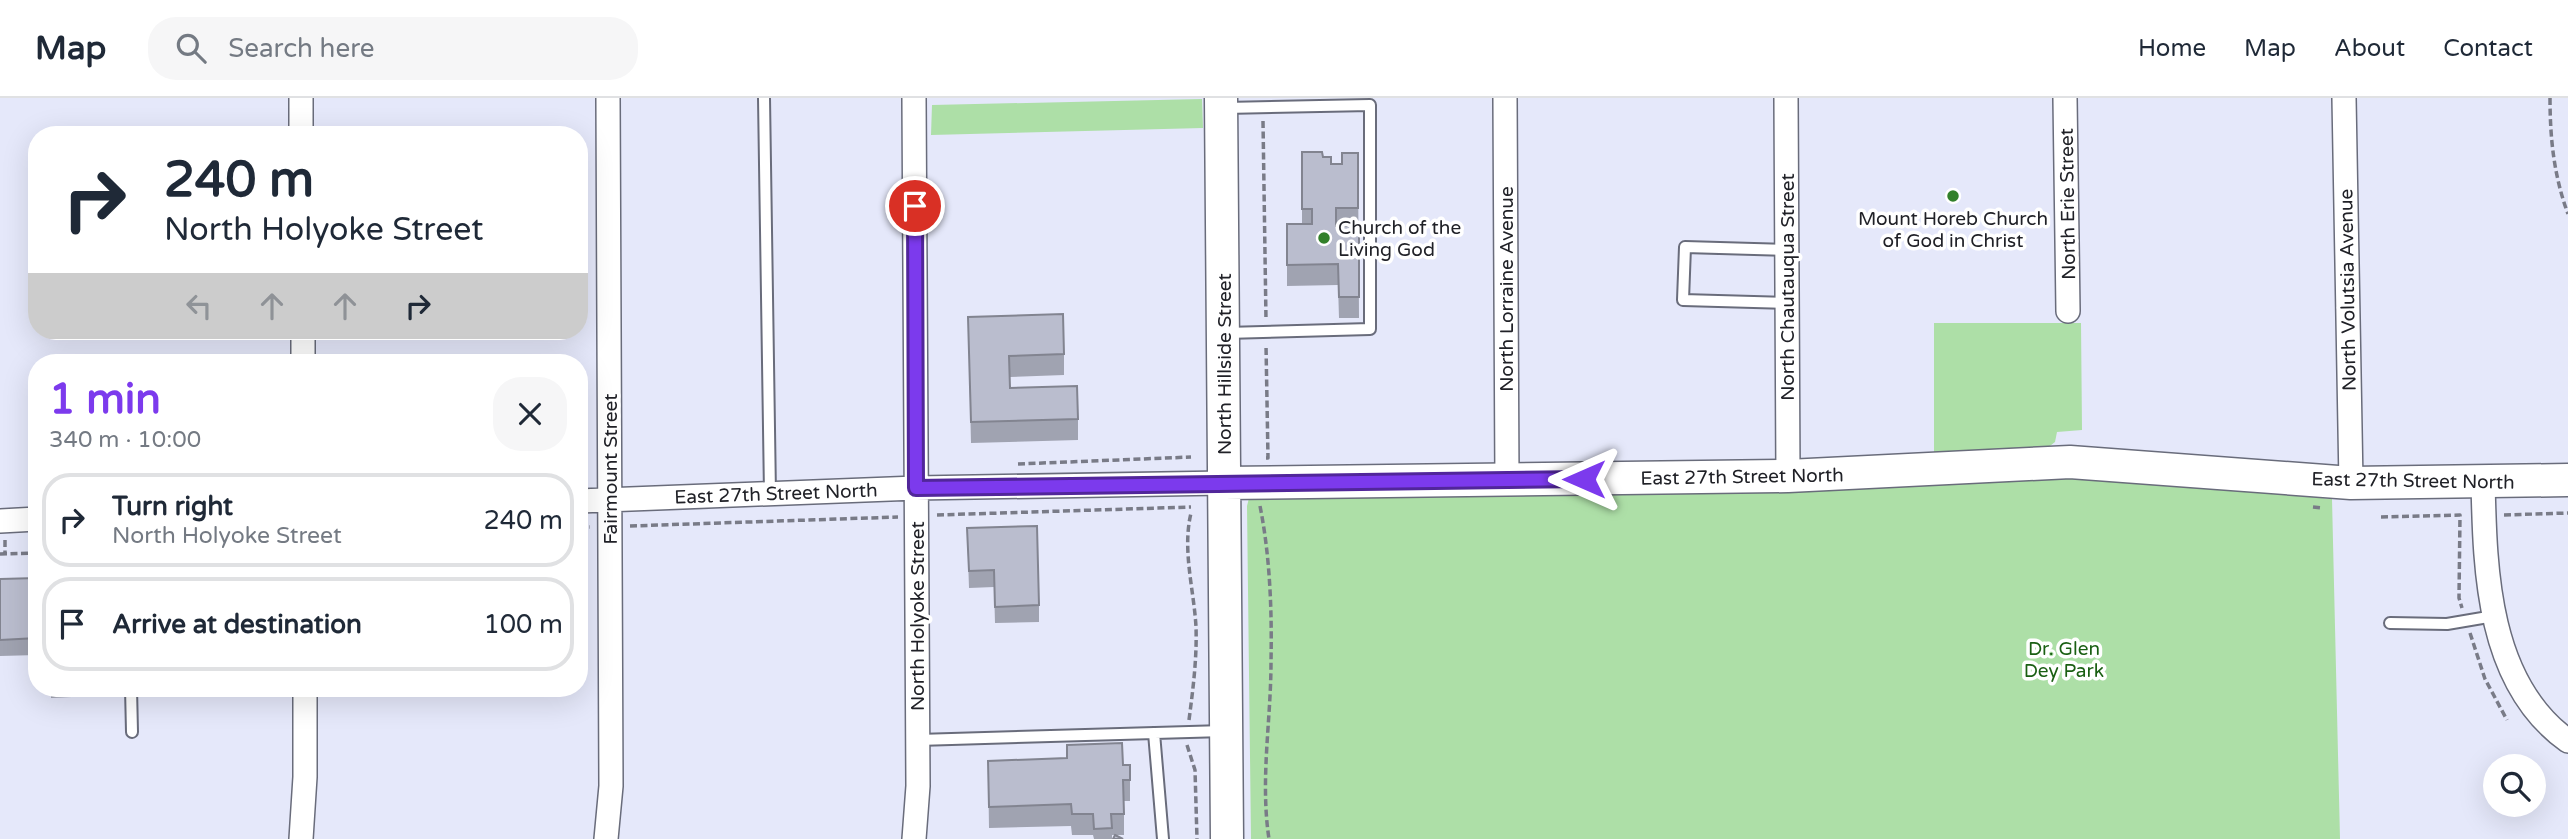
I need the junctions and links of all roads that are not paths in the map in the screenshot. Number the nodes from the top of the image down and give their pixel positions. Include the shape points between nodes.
1 (301, 98) edge
2 (608, 98) edge
3 (764, 98) edge
4 (914, 98) edge
5 (1505, 98) edge
6 (1786, 98) edge
7 (2065, 98) edge
8 (2344, 98) edge
9 (1221, 103) edge
10 (302, 126) edge
11 (1786, 250) junction
12 (1787, 303) junction
13 (2068, 311) dead end
14 (1223, 333) junction
15 (1788, 476) junction
16 (1507, 480) junction
17 (2568, 480) edge
18 (2483, 482) junction
19 (1224, 483) junction
20 (2351, 483) junction
21 (916, 488) junction
22 (770, 494) junction
23 (611, 500) junction
24 (588, 501) edge
25 (28, 519) edge
26 (0, 521) edge
27 (2494, 616) junction
28 (2390, 623) dead end
29 (131, 697) edge
30 (304, 697) edge
31 (1226, 731) junction
32 (132, 732) dead end
33 (1154, 733) junction
34 (918, 740) junction
35 (2568, 740) edge
36 (301, 839) edge
37 (606, 839) edge
38 (914, 839) edge
39 (1163, 839) edge
40 (1227, 839) edge

1 - 10 street
2 - 23 street, Fairmount Street
3 - 22 lane
4 - 21 street, North Holyoke Street
5 - 16 street, North Lorraine Avenue
6 - 11 street, North Chautauqua Street
7 - 13 street, North Erie Street
8 - 20 street, North Volutsia Avenue
9 - 14 street, North Hillside Street
9 - 14 lane via 1370,105 1370,329
11 - 12 street, North Chautauqua Street
11 - 12 lane via 1685,247 1683,300
12 - 15 street, North Chautauqua Street
14 - 19 street, North Hillside Street
15 - 16 street, East 27th Street North
15 - 20 street, East 27th Street North via 2070,462
16 - 19 street, East 27th Street North
17 - 18 street, East 27th Street North
18 - 20 street, East 27th Street North
18 - 27 street via 2485,568
19 - 21 street, East 27th Street North
19 - 31 street, North Hillside Street
21 - 22 street, East 27th Street North
21 - 34 street, North Holyoke Street
22 - 23 street, East 27th Street North
23 - 24 street, East 27th Street North
23 - 37 street, Fairmount Street via 611,786
25 - 26 street
27 - 28 lane via 2447,624
27 - 35 street via 2521,687
29 - 32 lane
30 - 36 street
31 - 33 lane
31 - 40 street, North Hillside Street
33 - 34 lane
33 - 39 lane
34 - 38 street, North Holyoke Street

